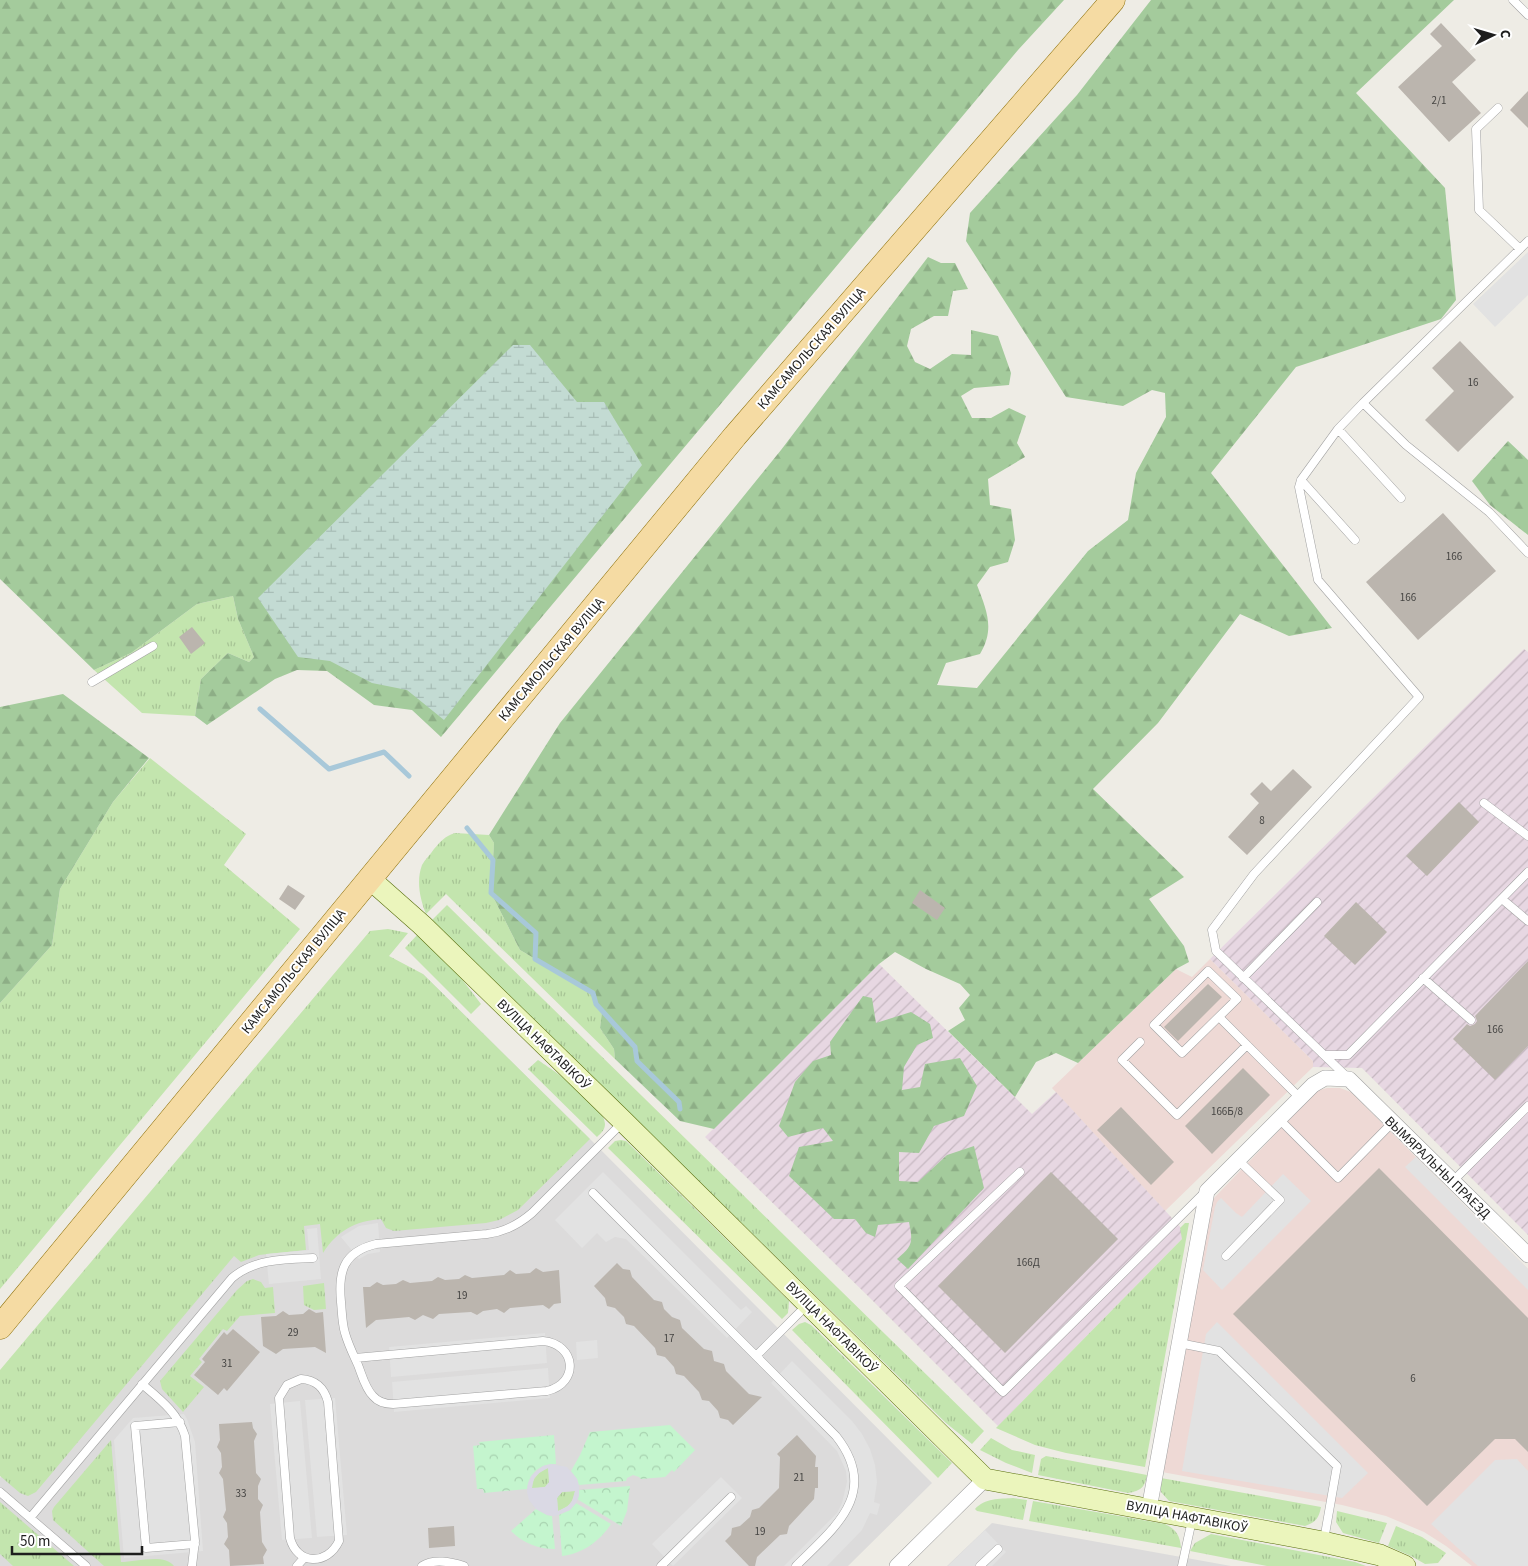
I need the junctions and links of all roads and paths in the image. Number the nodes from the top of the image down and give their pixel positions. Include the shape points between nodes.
1 (1113, 0) edge
2 (1513, 0) edge
3 (1528, 15) edge
4 (1498, 108) dead end
5 (1528, 241) edge
6 (1520, 249) junction
7 (1363, 403) junction
8 (1338, 429) junction
9 (1301, 480) junction
10 (1401, 498) dead end
11 (1354, 540) dead end
12 (1528, 553) edge
13 (153, 646) dead end
14 (92, 682) dead end
15 (1484, 803) dead end
16 (1528, 836) edge
17 (1528, 872) edge
18 (370, 879) junction
19 (1502, 899) junction
20 (1316, 902) dead end
21 (1528, 921) edge
22 (1244, 978) junction
23 (1423, 978) junction
24 (1219, 1017) junction
25 (1471, 1020) dead end
26 (1140, 1042) dead end
27 (1247, 1045) junction
28 (1324, 1055) junction
29 (1348, 1055) junction
30 (1337, 1067) junction
31 (1325, 1078) junction
32 (1349, 1079) junction
33 (1300, 1098) junction
34 (1528, 1106) edge
35 (1279, 1119) junction
36 (623, 1121) junction
37 (1393, 1122) junction
38 (1238, 1160) junction
39 (1020, 1172) dead end
40 (1453, 1181) junction
41 (1207, 1191) junction
42 (592, 1193) dead end
43 (1528, 1255) edge
44 (1226, 1256) dead end
45 (313, 1258) dead end
46 (808, 1303) junction
47 (0, 1327) edge
48 (1179, 1343) junction
49 (756, 1356) junction
50 (354, 1358) junction
51 (142, 1384) junction
52 (180, 1422) junction
53 (985, 1479) junction
54 (0, 1492) edge
55 (731, 1497) dead end
56 (1148, 1509) junction
57 (30, 1518) junction
58 (1193, 1518) junction
59 (1324, 1542) junction
60 (195, 1544) junction
61 (998, 1549) dead end
62 (304, 1558) junction
63 (86, 1566) edge
64 (192, 1566) edge
65 (297, 1566) edge
66 (422, 1566) edge
67 (464, 1566) edge
68 (661, 1566) edge
69 (796, 1566) edge
70 (897, 1566) edge
71 (980, 1566) edge
72 (1182, 1566) edge
73 (1405, 1566) edge

1 - 18 main road, КАМСАМОЛЬСКАЯ ВУЛІЦА via 735,436
2 - 3 lane
4 - 6 lane via 1476,128 1479,210
5 - 6 lane
6 - 7 lane
7 - 8 lane
7 - 12 lane via 1406,445 1489,512
8 - 9 lane
8 - 10 lane
9 - 11 lane
9 - 22 lane via 1299,487 1318,580 1419,697 1254,874 1212,930 1216,951
13 - 14 lane
15 - 16 lane
17 - 19 lane
18 - 36 street, ВУЛІЦА НАФТАВІКОЎ via 422,925
18 - 47 main road, КАМСАМОЛЬСКАЯ ВУЛІЦА
19 - 21 lane
19 - 23 lane
20 - 22 lane
22 - 28 lane
23 - 25 lane
23 - 29 lane
24 - 24 lane via 1237,999 1208,971 1154,1025 1182,1053
24 - 27 lane
26 - 27 lane via 1122,1060 1177,1115
27 - 33 lane
28 - 29 lane
28 - 30 lane
29 - 30 lane
30 - 31 lane
30 - 32 lane
31 - 32 street
31 - 33 street
32 - 37 street, ВЫМЯРАЛЬНЫ ПРАЕЗД
33 - 35 street
34 - 40 lane
35 - 37 lane via 1338,1178
35 - 38 street
36 - 46 street, ВУЛІЦА НАФТАВІКОЎ
36 - 50 lane via 532,1214 511,1228 487,1234 376,1244 366,1246 349,1258 340,1276 340,1286 345,1333
37 - 40 street, ВЫМЯРАЛЬНЫ ПРАЕЗД
38 - 41 street
38 - 44 lane via 1280,1200
39 - 41 lane via 899,1286 1003,1392
40 - 43 street, ВЫМЯРАЛЬНЫ ПРАЕЗД
41 - 48 street
42 - 49 lane
45 - 51 lane via 261,1263 236,1274
46 - 49 lane
46 - 53 street, ВУЛІЦА НАФТАВІКОЎ
48 - 56 street
48 - 59 lane via 1219,1351 1337,1466
49 - 69 lane via 836,1436 844,1446 853,1469 853,1494 843,1518
50 - 50 lane via 372,1396 392,1404 552,1390 566,1379 570,1364 564,1349 543,1341
51 - 52 lane via 167,1405
51 - 57 lane
52 - 60 lane via 187,1444
52 - 60 lane via 135,1426 146,1548
53 - 56 street, ВУЛІЦА НАФТАВІКОЎ
53 - 70 street
54 - 57 lane
55 - 68 lane
56 - 58 street, ВУЛІЦА НАФТАВІКОЎ
57 - 63 lane
58 - 59 street, ВУЛІЦА НАФТАВІКОЎ
58 - 72 lane
59 - 73 street, ВУЛІЦА НАФТАВІКОЎ via 1380,1555
60 - 64 lane
61 - 71 lane
62 - 62 lane via 316,1560 331,1554 336,1548 339,1533 328,1402 322,1388 301,1379 287,1385 278,1406 290,1538 296,1552
62 - 65 lane
66 - 67 lane via 438,1561

